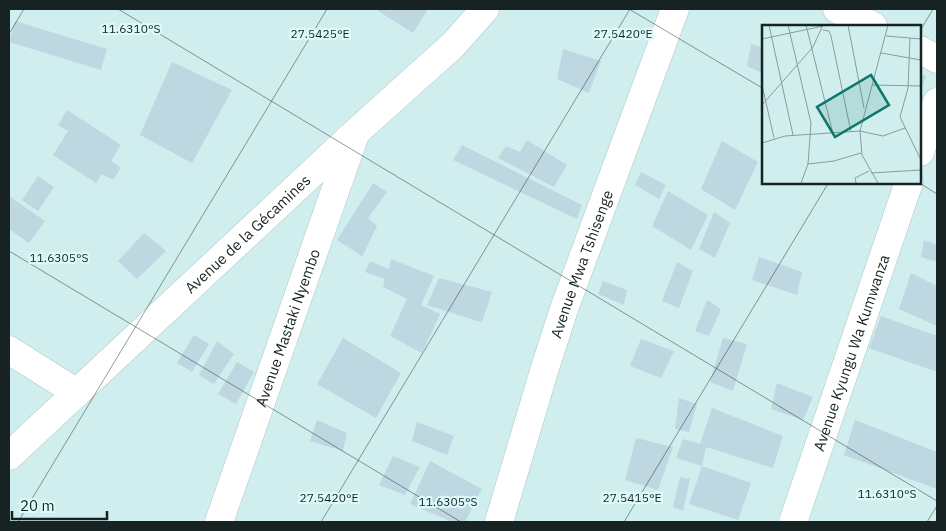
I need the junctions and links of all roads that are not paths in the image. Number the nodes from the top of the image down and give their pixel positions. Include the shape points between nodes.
1 (485, 9) edge
2 (675, 9) edge
3 (837, 9) edge
4 (871, 25) edge
5 (921, 51) edge
6 (937, 59) edge
7 (937, 102) edge
8 (355, 133) junction
9 (921, 149) edge
10 (908, 184) edge
11 (9, 350) edge
12 (77, 393) junction
13 (9, 456) edge
14 (219, 522) edge
15 (499, 522) edge
16 (793, 522) edge

1 - 8 street, Avenue de la Gécamines via 453,45
2 - 15 street, Avenue Mwa Tshisenge via 564,309
3 - 4 street
5 - 6 street
7 - 9 street
8 - 12 street, Avenue de la Gécamines
8 - 14 street, Avenue Mastaki Nyembo
10 - 16 street, Avenue Kyungu Wa Kumwanza
11 - 12 street
12 - 13 street, Avenue de la Gécamines

